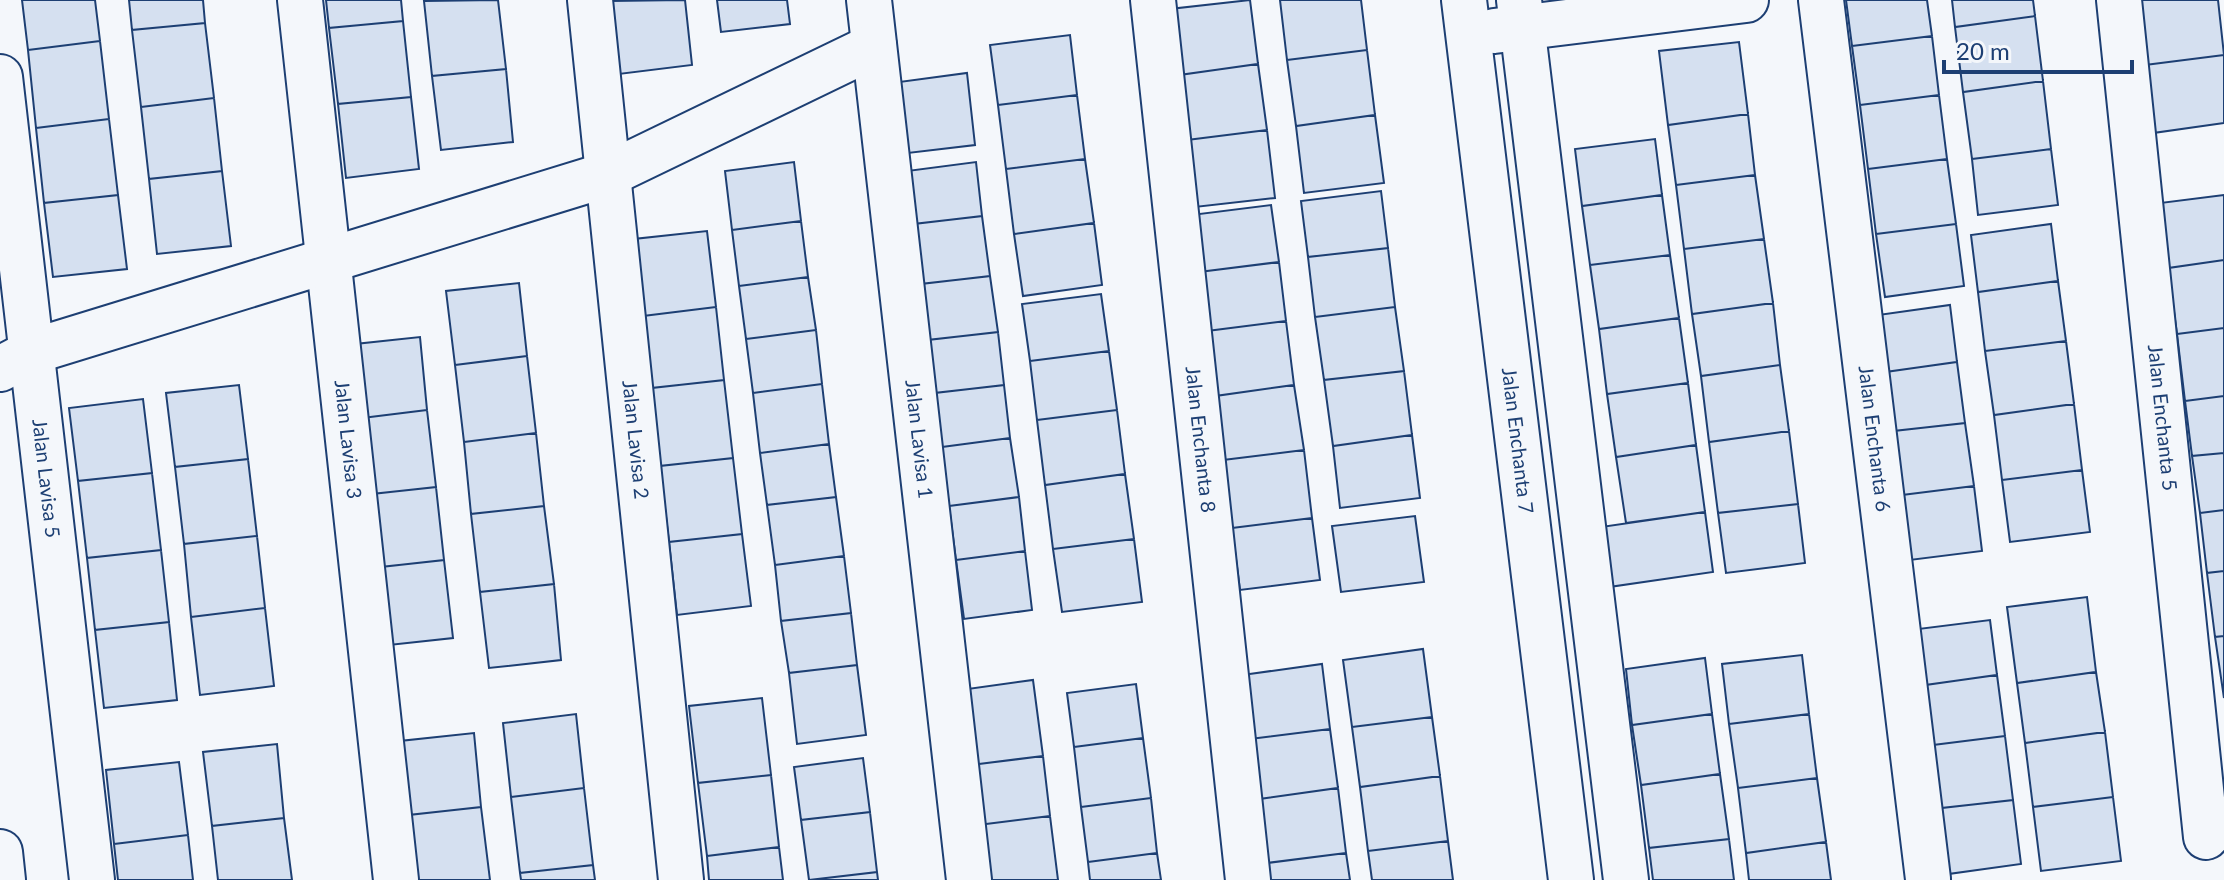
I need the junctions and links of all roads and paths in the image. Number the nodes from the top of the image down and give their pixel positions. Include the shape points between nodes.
1 (300, 0) edge
2 (590, 0) edge
3 (869, 0) edge
4 (1153, 0) edge
5 (1746, 0) edge
6 (1821, 0) edge
7 (2119, 0) edge
8 (1520, 14) edge
9 (1466, 17) edge
10 (874, 46) junction
11 (0, 77) edge
12 (609, 174) junction
13 (327, 263) junction
14 (17, 360) edge
15 (2206, 837) dead end
16 (0, 852) edge
17 (1928, 879) edge
18 (3, 880) edge
19 (92, 880) edge
20 (396, 880) edge
21 (681, 880) edge
22 (969, 880) edge
23 (1248, 880) edge
24 (1571, 880) edge
25 (1626, 880) edge

1 - 13 street, Jalan Lavisa 3
2 - 12 street, Jalan Lavisa 2
3 - 10 street, Jalan Lavisa 1
4 - 23 street, Jalan Enchanta 8
5 - 8 street
6 - 17 street, Jalan Enchanta 6
7 - 15 street, Jalan Enchanta 5
8 - 9 street
8 - 25 street
9 - 24 street, Jalan Enchanta 7
10 - 12 street
10 - 22 street, Jalan Lavisa 1
11 - 14 street, Jalan Lavisa 5
12 - 13 street
12 - 21 street, Jalan Lavisa 2
13 - 14 street
13 - 20 street, Jalan Lavisa 3
14 - 19 street, Jalan Lavisa 5
16 - 18 street

